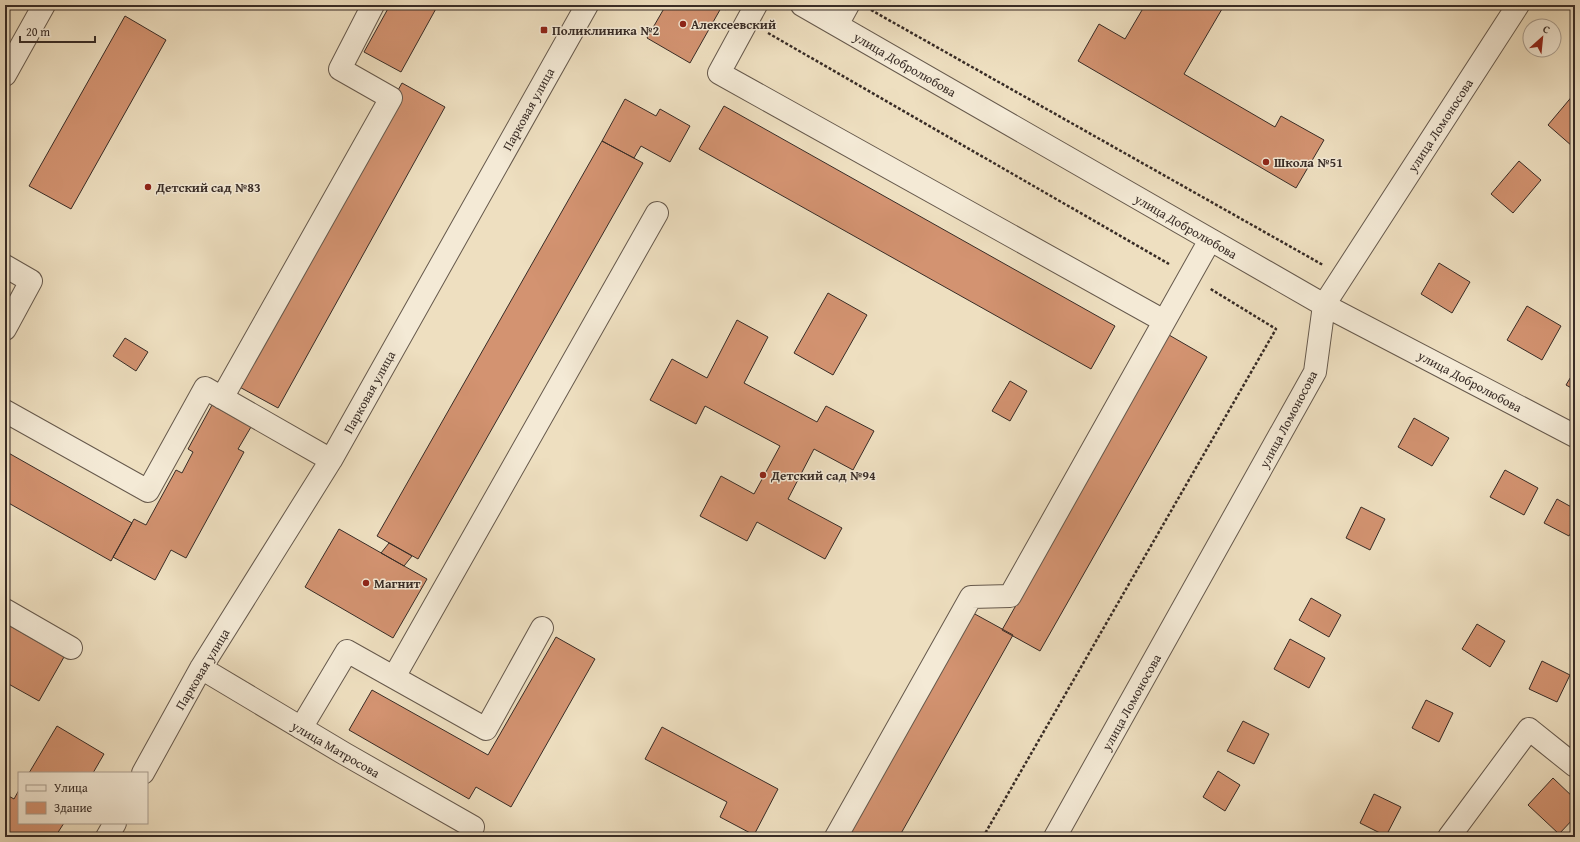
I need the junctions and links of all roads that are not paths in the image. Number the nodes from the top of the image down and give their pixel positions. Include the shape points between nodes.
1 (44, 5) edge
2 (373, 5) edge
3 (587, 5) edge
4 (802, 5) edge
5 (848, 5) edge
6 (1518, 5) edge
7 (752, 13) edge
8 (837, 25) junction
9 (5, 74) edge
10 (657, 213) dead end
11 (1210, 240) junction
12 (5, 266) edge
13 (1324, 305) junction
14 (1164, 321) junction
15 (5, 329) edge
16 (222, 398) junction
17 (5, 411) edge
18 (1575, 436) edge
19 (331, 460) junction
20 (5, 610) edge
21 (542, 628) dead end
22 (71, 648) dead end
23 (201, 668) junction
24 (394, 677) junction
25 (301, 728) junction
26 (1575, 766) edge
27 (144, 772) edge
28 (114, 824) edge
29 (473, 827) dead end
30 (107, 837) edge
31 (836, 837) edge
32 (1055, 837) edge
33 (1449, 837) edge

1 - 9 street
2 - 16 street via 340,69 391,98
3 - 19 street, Парковая улица
4 - 8 street, улица Добролюбова
5 - 8 street
6 - 13 street, улица Ломоносова
7 - 14 street via 719,73
8 - 11 street, улица Добролюбова
10 - 24 street
11 - 13 street, улица Добролюбова
11 - 14 street
12 - 15 street via 31,280
13 - 18 street, улица Добролюбова
13 - 32 street, улица Ломоносова via 1316,372
14 - 31 street via 1010,596 971,597
16 - 17 street via 205,388 148,491
16 - 19 street
19 - 23 street, Парковая улица
20 - 22 street
21 - 24 street via 486,729
23 - 25 street, улица Матросова
23 - 27 street, Парковая улица
24 - 25 street via 347,651
25 - 29 street, улица Матросова
26 - 33 street via 1529,729
28 - 30 street

